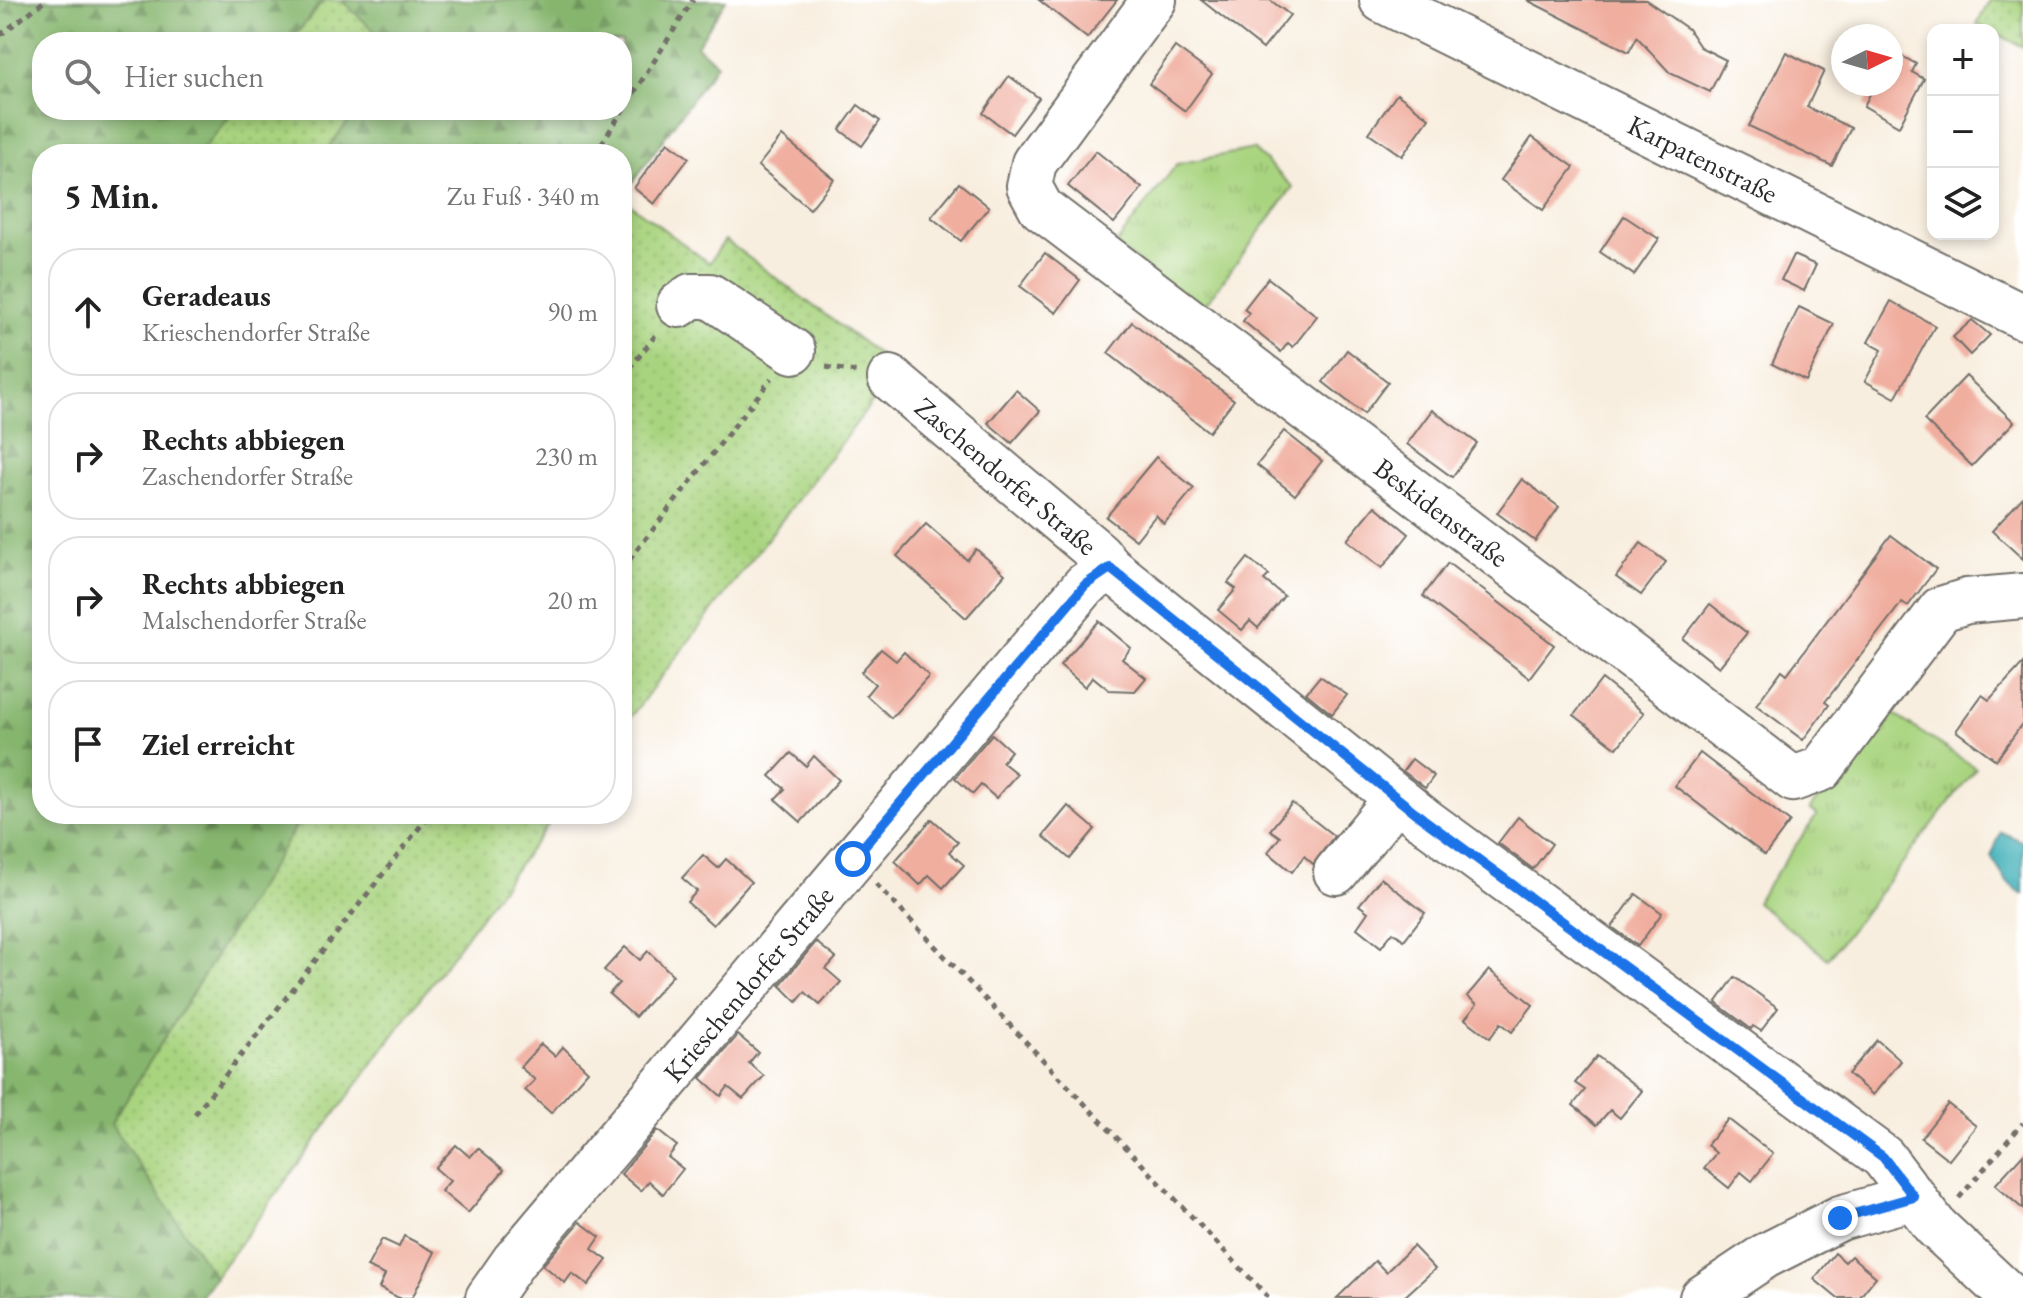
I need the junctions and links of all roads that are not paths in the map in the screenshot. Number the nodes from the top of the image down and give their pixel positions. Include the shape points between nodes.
1 (1154, 0) edge
2 (1382, 0) edge
3 (679, 305) road end
4 (2023, 317) edge
5 (793, 351) road end
6 (890, 378) dead end
7 (1110, 568) junction
8 (2023, 596) edge
9 (1397, 798) junction
10 (1336, 872) dead end
11 (1924, 1212) junction
12 (488, 1298) edge
13 (1702, 1298) edge
14 (2012, 1298) edge

1 - 8 street, Beskidenstraße via 1034,163 1029,186 1041,208 1793,779 1821,769 1941,609
2 - 4 street, Karpatenstraße
3 - 5 street via 691,296 710,296
6 - 7 street, Zaschendorfer Straße
7 - 9 street, Zaschendorfer Straße
7 - 12 street, Krieschendorfer Straße via 1085,585
9 - 10 street
9 - 11 street, Zaschendorfer Straße via 1883,1157
11 - 13 street via 1840,1218 1765,1256
11 - 14 street, Zaschendorfer Straße

